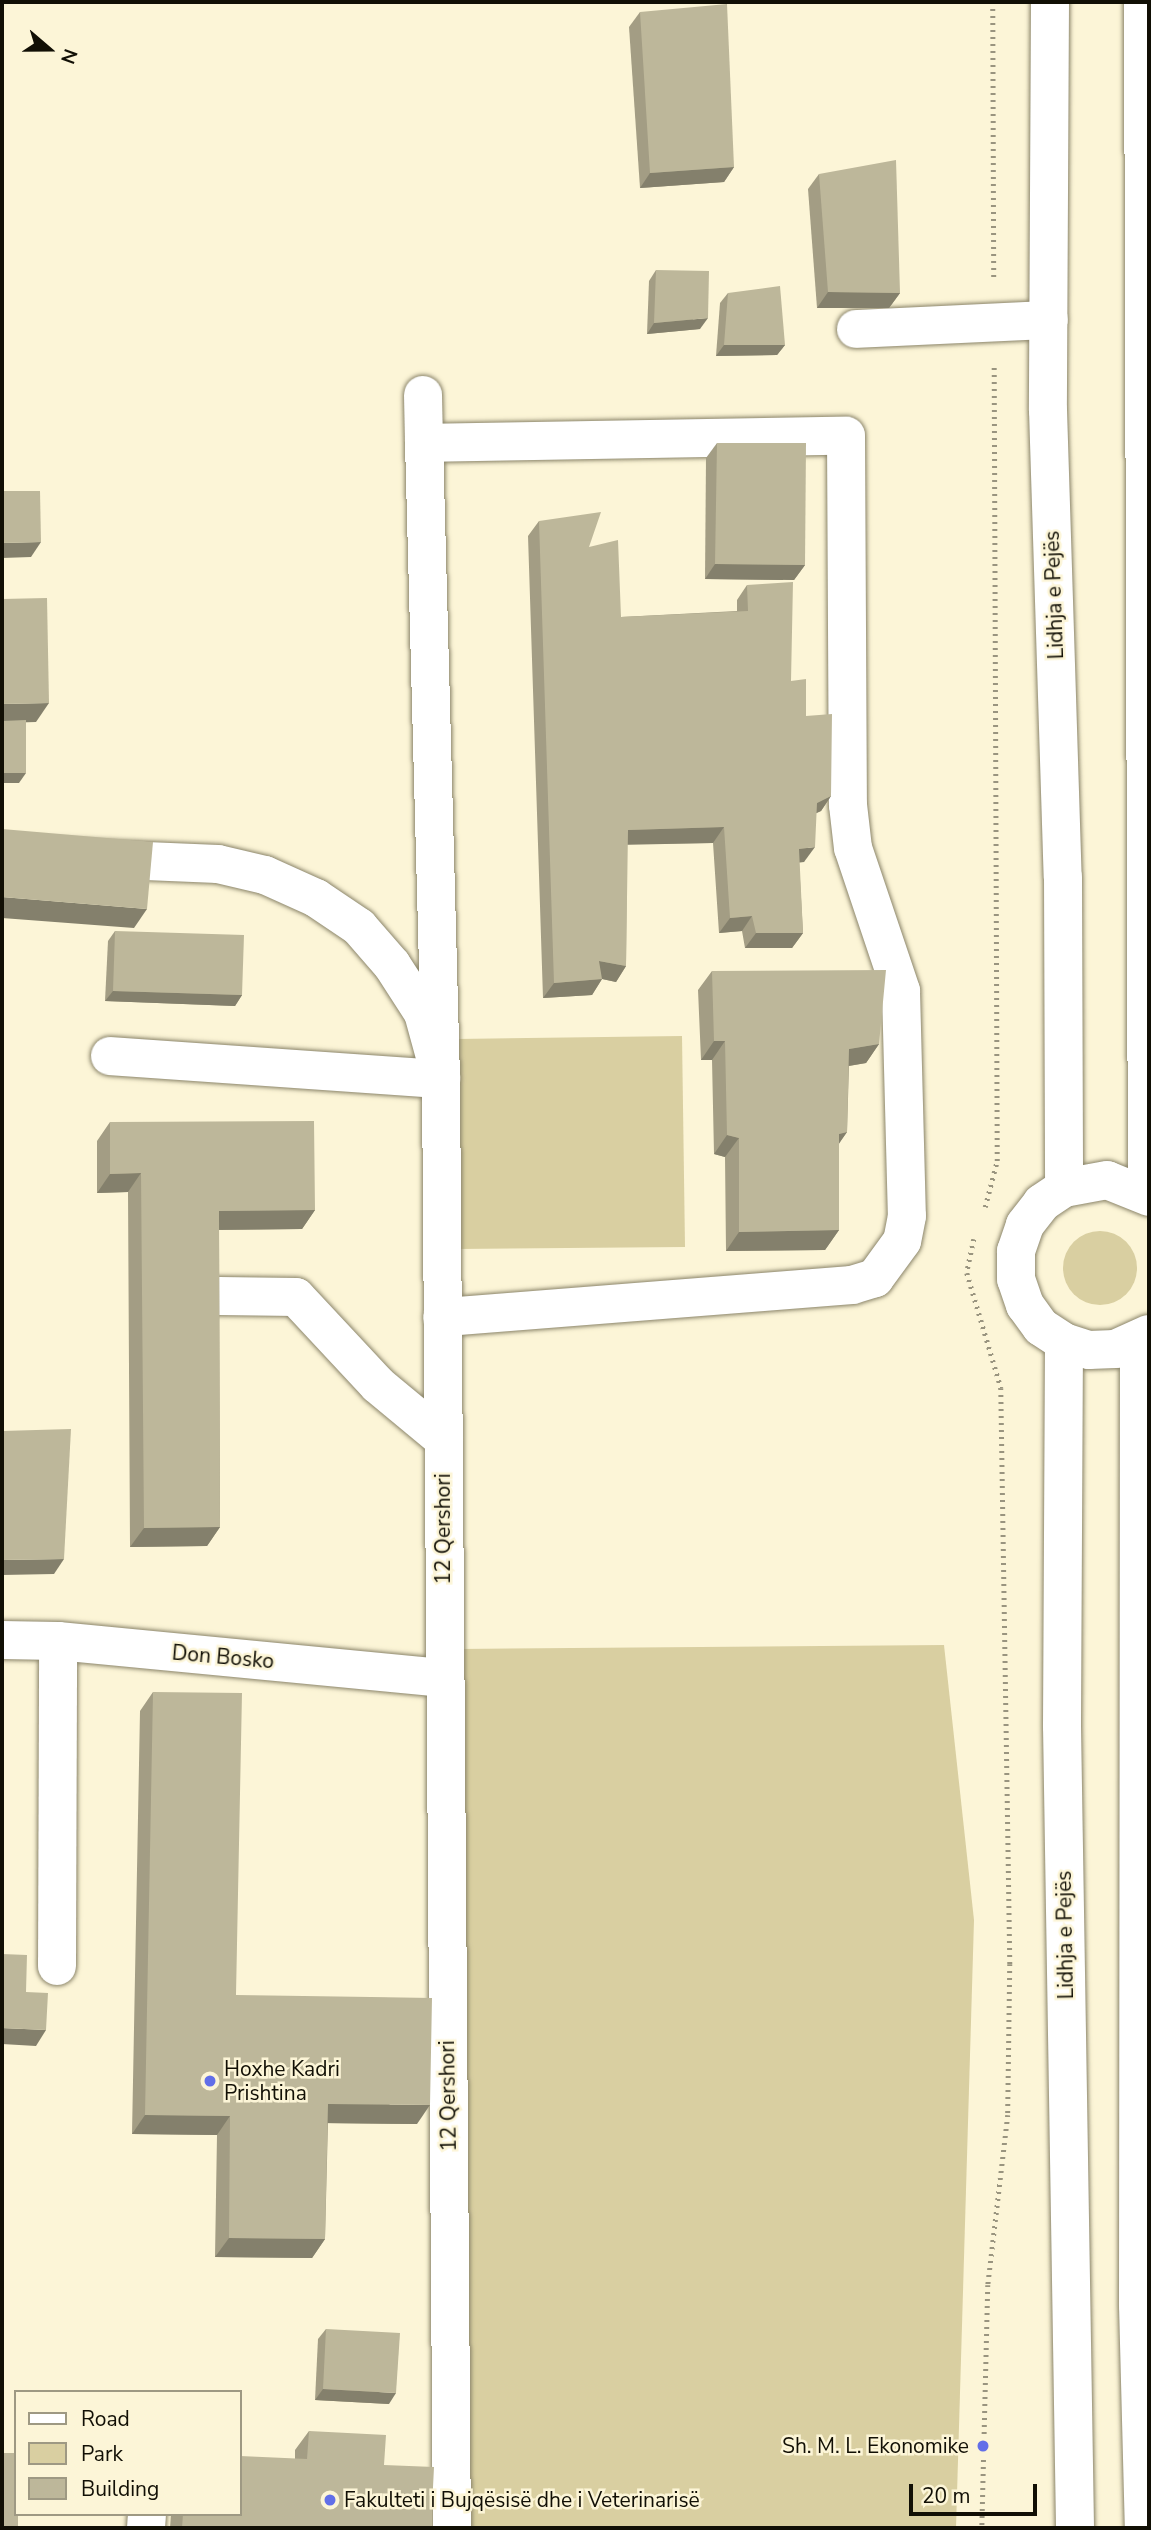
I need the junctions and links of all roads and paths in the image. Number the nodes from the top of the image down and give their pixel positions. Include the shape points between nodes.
1 (1050, 2) edge
2 (1143, 2) edge
3 (1049, 320) junction
4 (856, 328) dead end
5 (423, 395) dead end
6 (424, 443) junction
7 (2, 855) edge
8 (110, 1056) dead end
9 (441, 1079) junction
10 (1065, 1188) junction
11 (1148, 1196) edge
12 (219, 1296) edge
13 (442, 1317) junction
14 (1144, 1337) edge
15 (1064, 1342) junction
16 (443, 1439) junction
17 (2, 1640) edge
18 (58, 1642) junction
19 (444, 1678) junction
20 (57, 1966) dead end
21 (452, 2528) edge
22 (1075, 2528) edge
23 (1144, 2528) edge

1 - 3 main road, Lidhja e Pejës
2 - 11 main road
3 - 4 main road
3 - 10 main road, Lidhja e Pejës via 1063,877
5 - 6 main road
6 - 9 main road
6 - 13 main road via 846,436 848,805 853,848 901,991 905,1029 906,1216 902,1241 875,1278 852,1285
7 - 9 main road, 12 Qershori via 218,864 265,875 316,898 359,927 392,965 423,1013
8 - 9 main road
9 - 13 main road, 12 Qershori
10 - 11 main road via 1107,1180
10 - 15 main road via 1042,1203 1025,1226 1016,1265 1025,1305 1041,1327
12 - 16 main road via 296,1297 377,1385
13 - 16 main road, 12 Qershori
14 - 15 main road via 1115,1349 1089,1350
14 - 23 main road via 1138,2277
15 - 22 main road, Lidhja e Pejës via 1062,1726
16 - 19 main road, 12 Qershori
17 - 18 main road, Don Bosko
18 - 19 main road, Don Bosko
18 - 20 main road
19 - 21 main road, 12 Qershori

